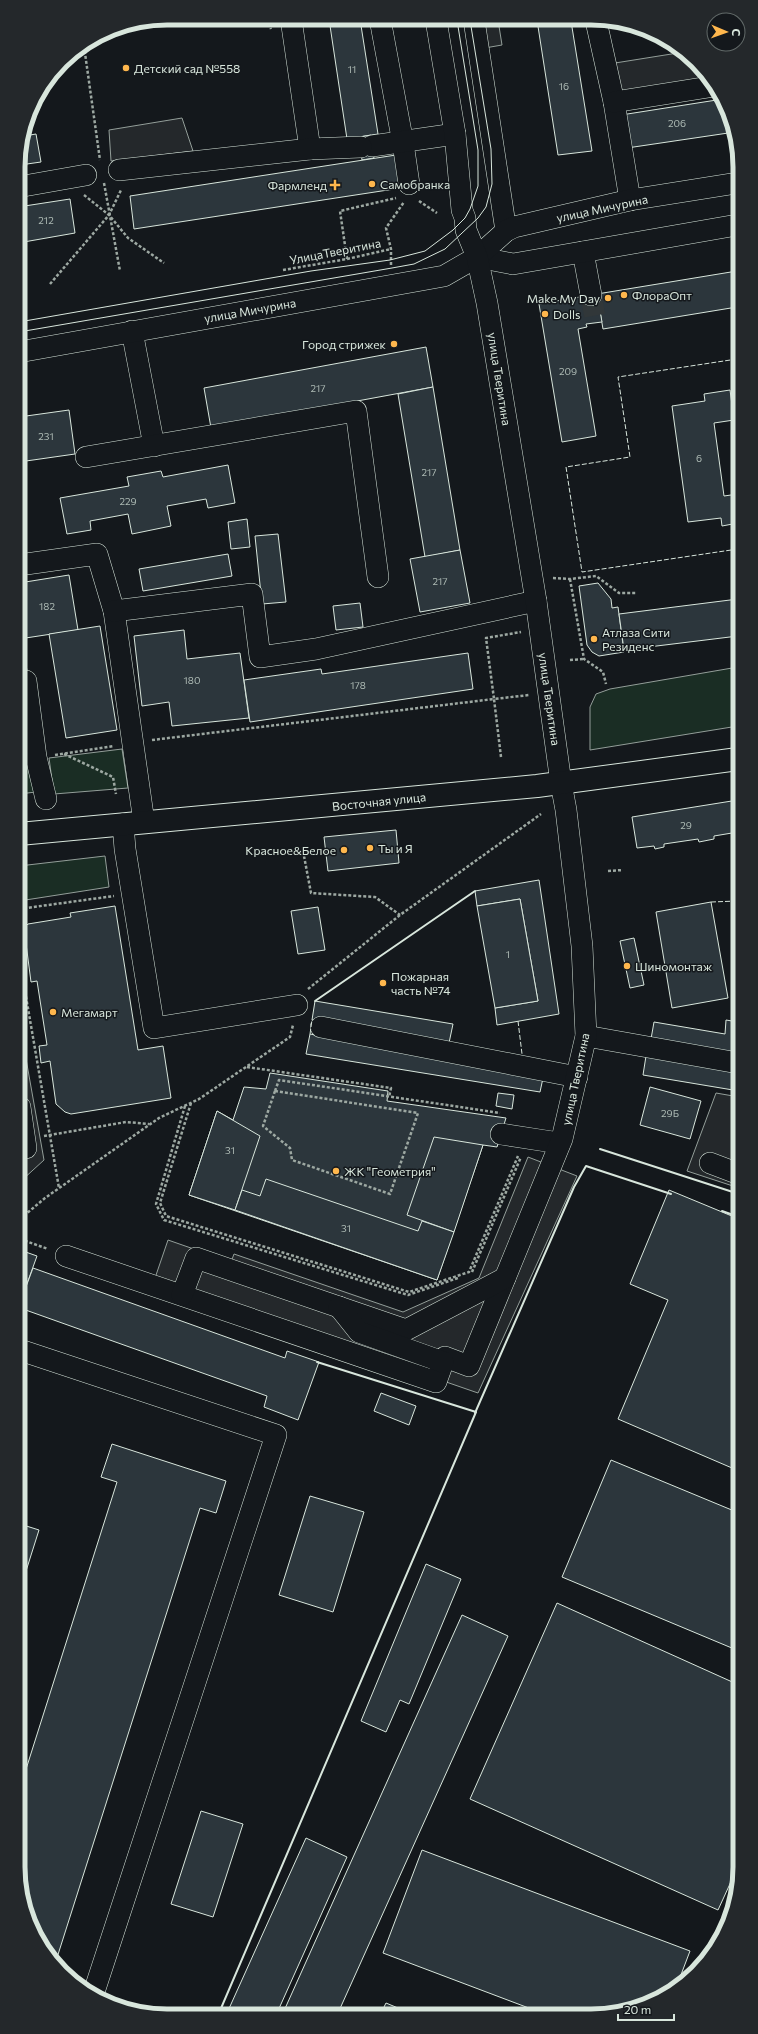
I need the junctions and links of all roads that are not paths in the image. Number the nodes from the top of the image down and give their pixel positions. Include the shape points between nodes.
1 (292, 25) edge
2 (381, 25) edge
3 (437, 25) edge
4 (475, 25) edge
5 (597, 25) edge
6 (708, 87) edge
7 (614, 102) junction
8 (455, 134) junction
9 (403, 143) junction
10 (310, 149) junction
11 (733, 184) edge
12 (25, 186) edge
13 (408, 195) road end
14 (630, 200) junction
15 (733, 226) edge
16 (506, 231) junction
17 (583, 252) junction
18 (477, 257) junction
19 (591, 295) tunnel mouth
20 (132, 331) junction
21 (25, 351) edge
22 (154, 446) junction
23 (86, 457) dead end
24 (25, 564) edge
25 (378, 577) dead end
26 (536, 601) junction
27 (114, 611) junction
28 (25, 681) edge
29 (733, 760) edge
30 (561, 783) junction
31 (46, 799) dead end
32 (134, 823) junction
33 (25, 833) edge
34 (297, 1005) dead end
35 (321, 1027) dead end
36 (586, 1036) junction
37 (733, 1062) edge
38 (577, 1077) junction
39 (501, 1134) dead end
40 (560, 1143) junction
41 (710, 1163) dead end
42 (733, 1172) edge
43 (66, 1256) dead end
44 (505, 1278) junction
45 (182, 1295) junction
46 (338, 1307) junction
47 (25, 1352) edge
48 (443, 1362) junction
49 (94, 1989) edge

1 - 10 street
2 - 9 street
3 - 8 street, улица Тверитина
4 - 16 street
5 - 7 street
6 - 7 street
7 - 14 street
8 - 9 street
8 - 18 street, улица Тверитина via 462,210 466,230
9 - 10 street
9 - 13 street
10 - 12 street via 108,171
11 - 14 street, улица Мичурина
14 - 16 street, улица Мичурина
15 - 17 street
16 - 18 street, улица Мичурина
17 - 18 street via 508,265
17 - 19 street
18 - 20 street, улица Мичурина via 444,276
18 - 26 street, улица Тверитина via 487,303
20 - 21 street, улица Мичурина
20 - 22 street
22 - 23 street
22 - 25 street via 356,411
24 - 27 street via 97,554
26 - 27 street via 316,649 260,657 252,594
26 - 30 street, улица Тверитина
27 - 32 street via 133,743
28 - 31 street via 36,757
29 - 30 main road, Восточная улица
30 - 32 main road, Восточная улица
30 - 36 street, улица Тверитина via 582,946
32 - 33 main road, Восточная улица
32 - 34 street via 125,849 154,1028
35 - 38 street
36 - 37 street
36 - 38 street, улица Тверитина
38 - 40 street, улица Тверитина
39 - 40 street
40 - 44 street, улица Тверитина
41 - 42 street
43 - 45 street
44 - 46 street via 406,1330
44 - 48 street, улица Тверитина via 469,1366 445,1357
45 - 46 street via 196,1258
45 - 48 street via 436,1382
46 - 48 street via 359,1332
47 - 49 street via 276,1435

